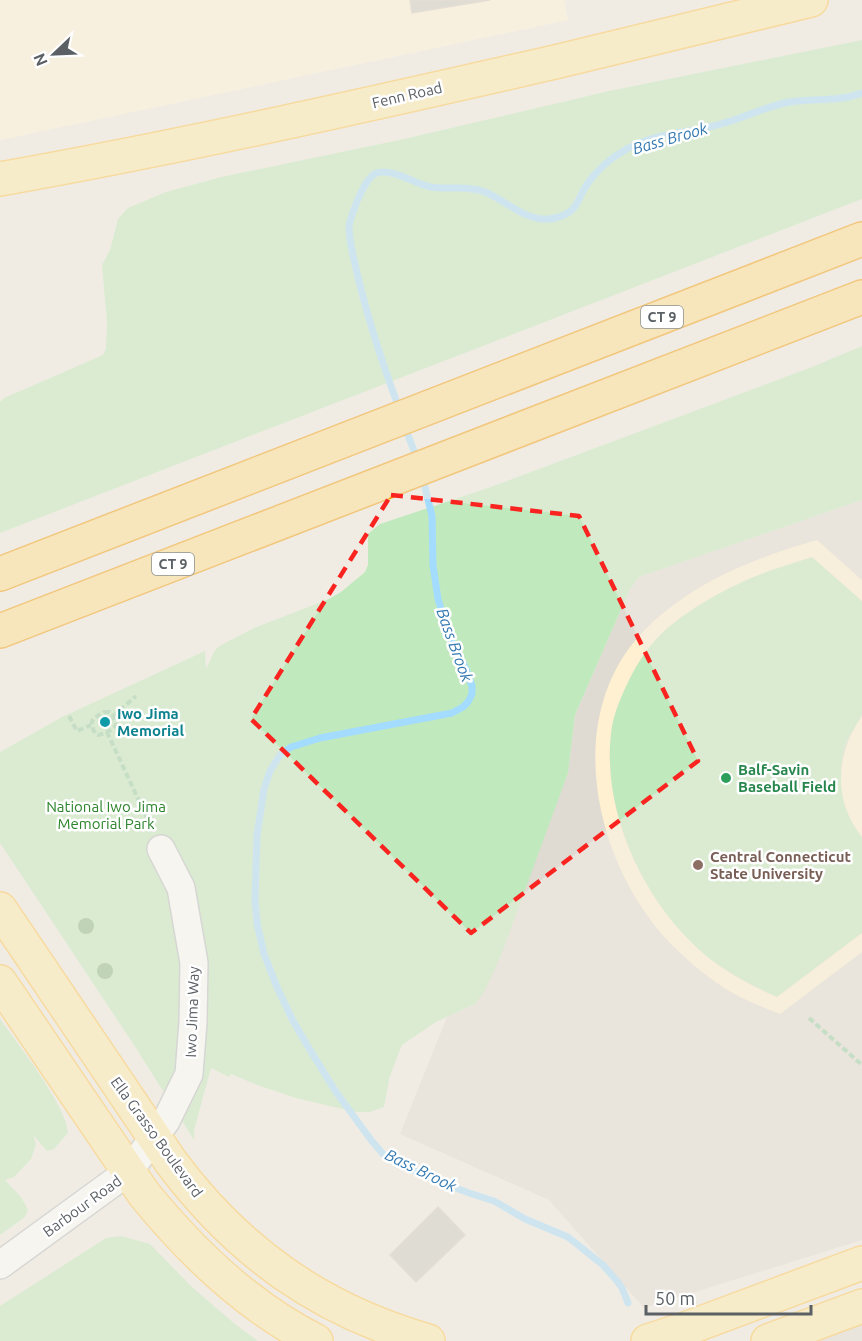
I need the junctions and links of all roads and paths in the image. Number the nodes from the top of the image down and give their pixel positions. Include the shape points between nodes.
1 (811, 0) edge
2 (0, 179) edge
3 (862, 239) edge
4 (862, 297) edge
5 (0, 574) edge
6 (0, 631) edge
7 (136, 696) dead end
8 (69, 716) dead end
9 (113, 716) junction
10 (91, 725) junction
11 (107, 732) junction
12 (161, 849) joint
13 (0, 909) edge
14 (0, 982) edge
15 (809, 1018) dead end
16 (862, 1065) edge
17 (154, 1137) junction
18 (129, 1171) junction
19 (862, 1263) edge
20 (0, 1265) edge
21 (786, 1291) junction
22 (862, 1306) edge
23 (801, 1329) junction
24 (316, 1341) edge
25 (428, 1341) edge
26 (648, 1341) edge
27 (768, 1341) edge

1 - 2 main road, Fenn Road via 320,115
3 - 5 highway, CT 9
4 - 6 highway, CT 9
7 - 9 path
8 - 10 path via 77,731
9 - 10 path via 104,712 93,718
9 - 11 path via 116,725
10 - 11 path via 98,735
11 - 12 path
12 - 17 street, Iwo Jima Way via 181,888 194,963 193,1022 189,1074
13 - 17 main road, Ella Grasso Boulevard
14 - 18 main road
15 - 16 path
17 - 18 street, Barbour Road
17 - 25 main road, Ella Grasso Boulevard via 213,1212 283,1273 352,1313
18 - 20 street, Barbour Road
18 - 24 main road via 167,1221 221,1275 260,1308
19 - 21 main road
21 - 23 main road
21 - 26 main road
22 - 23 main road
23 - 27 main road

